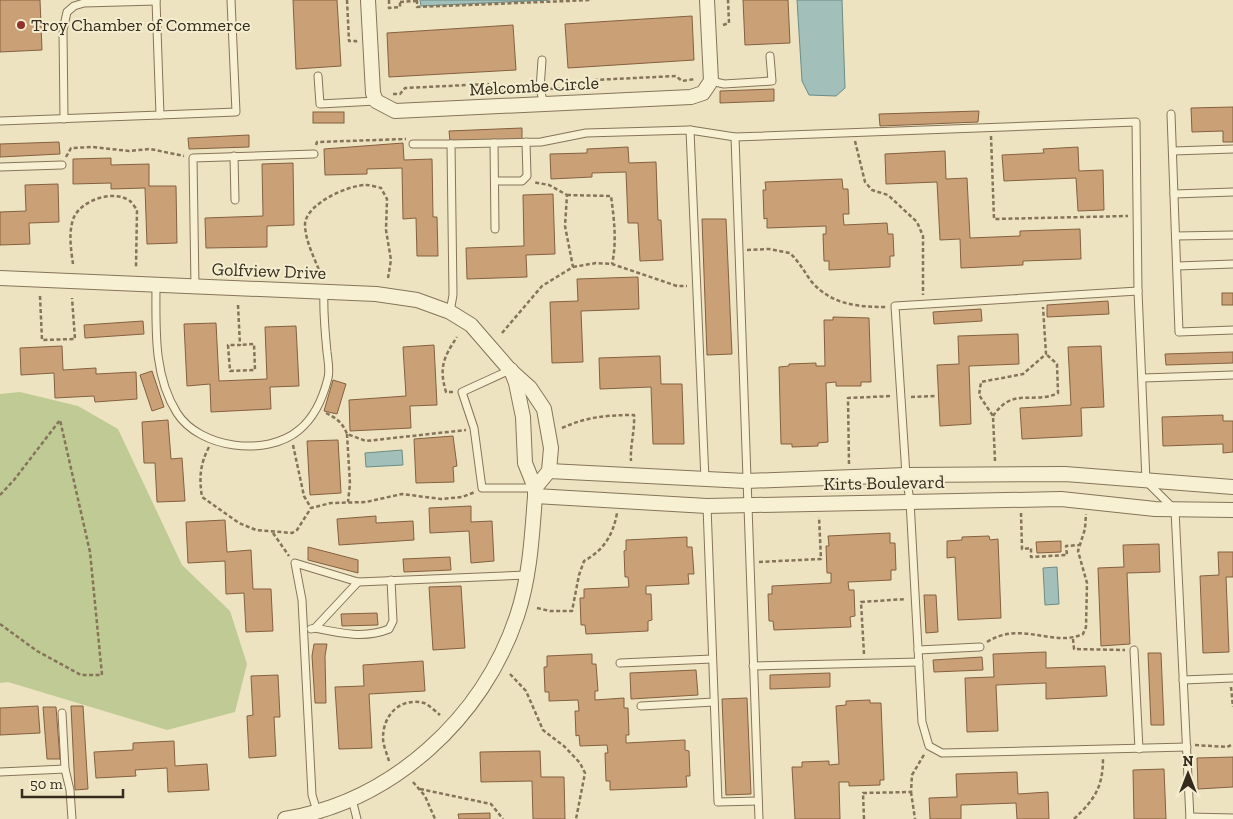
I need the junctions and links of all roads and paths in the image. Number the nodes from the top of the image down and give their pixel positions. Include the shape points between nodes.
1 (231, 0) edge
2 (347, 0) edge
3 (368, 0) edge
4 (592, 0) edge
5 (707, 0) edge
6 (728, 0) edge
7 (156, 1) edge
8 (400, 1) edge
9 (417, 1) edge
10 (389, 2) edge
11 (384, 4) dead end
12 (723, 32) dead end
13 (356, 49) dead end
14 (770, 56) dead end
15 (542, 60) dead end
16 (318, 76) dead end
17 (705, 80) junction
18 (533, 89) dead end
19 (548, 89) dead end
20 (392, 94) dead end
21 (376, 101) junction
22 (544, 104) junction
23 (1171, 114) dead end
24 (160, 115) junction
25 (64, 119) junction
26 (0, 121) edge
27 (990, 127) junction
28 (690, 130) junction
29 (854, 133) junction
30 (735, 137) junction
31 (526, 142) junction
32 (494, 143) junction
33 (413, 144) joint
34 (451, 144) junction
35 (1233, 149) edge
36 (1172, 151) junction
37 (314, 154) joint
38 (234, 156) junction
39 (193, 158) junction
40 (62, 165) joint
41 (0, 167) edge
42 (494, 181) junction
43 (522, 181) junction
44 (1233, 192) edge
45 (1174, 194) junction
46 (567, 195) junction
47 (235, 200) dead end
48 (1138, 215) junction
49 (495, 228) dead end
50 (1233, 235) edge
51 (1176, 236) junction
52 (738, 251) junction
53 (74, 264) dead end
54 (612, 264) junction
55 (1233, 264) edge
56 (1177, 266) junction
57 (136, 267) dead end
58 (573, 267) junction
59 (321, 275) dead end
60 (0, 278) edge
61 (388, 278) dead end
62 (156, 284) junction
63 (697, 286) junction
64 (195, 287) junction
65 (324, 292) junction
66 (1138, 292) junction
67 (40, 296) dead end
68 (72, 298) dead end
69 (1042, 298) junction
70 (922, 304) junction
71 (238, 306) dead end
72 (895, 306) junction
73 (450, 312) junction
74 (1233, 330) edge
75 (502, 333) dead end
76 (457, 337) dead end
77 (240, 345) junction
78 (1046, 354) junction
79 (510, 370) junction
80 (1233, 375) edge
81 (1143, 378) junction
82 (446, 392) dead end
83 (892, 396) dead end
84 (935, 396) dead end
85 (909, 397) dead end
86 (318, 409) junction
87 (993, 416) junction
88 (562, 428) dead end
89 (456, 432) dead end
90 (347, 434) junction
91 (212, 441) junction
92 (295, 456) dead end
93 (631, 462) dead end
94 (995, 462) dead end
95 (849, 466) dead end
96 (549, 471) junction
97 (906, 475) junction
98 (705, 480) junction
99 (746, 481) junction
100 (1146, 481) junction
101 (1233, 487) edge
102 (535, 492) junction
103 (0, 495) edge
104 (462, 497) dead end
105 (910, 501) junction
106 (348, 502) junction
107 (707, 506) junction
108 (748, 506) junction
109 (311, 508) junction
110 (1175, 510) junction
111 (1233, 510) edge
112 (617, 512) dead end
113 (1021, 512) dead end
114 (1086, 512) dead end
115 (819, 515) dead end
116 (273, 533) junction
117 (1080, 545) junction
118 (284, 550) dead end
119 (750, 563) junction
120 (527, 574) junction
121 (391, 580) junction
122 (358, 582) junction
123 (915, 599) junction
124 (537, 608) dead end
125 (0, 624) edge
126 (314, 628) junction
127 (304, 630) junction
128 (1073, 639) junction
129 (980, 647) joint
130 (918, 650) junction
131 (1134, 650) joint
132 (712, 659) junction
133 (919, 662) junction
134 (620, 664) dead end
135 (865, 664) junction
136 (754, 666) junction
137 (510, 674) dead end
138 (1232, 678) edge
139 (1183, 680) junction
140 (714, 702) junction
141 (641, 706) dead end
142 (1233, 707) edge
143 (62, 714) dead end
144 (440, 715) dead end
145 (1233, 744) edge
146 (929, 746) junction
147 (1187, 746) junction
148 (1139, 748) junction
149 (1103, 749) junction
150 (389, 761) dead end
151 (65, 769) junction
152 (0, 772) edge
153 (413, 782) dead end
154 (420, 790) junction
155 (911, 792) junction
156 (352, 798) junction
157 (758, 801) junction
158 (317, 811) junction
159 (1190, 818) edge
160 (1233, 818) edge
161 (72, 819) edge
162 (285, 819) edge
163 (357, 819) edge
164 (435, 819) edge
165 (503, 819) edge
166 (576, 819) edge
167 (759, 819) edge
168 (864, 819) edge
169 (915, 819) edge
170 (1074, 819) edge

1 - 24 lane via 236,112
2 - 13 path via 349,41 356,41
3 - 21 street via 372,84
4 - 9 path via 417,8
5 - 17 street
6 - 12 path via 729,23 723,24
7 - 24 lane
7 - 25 lane via 84,3 67,12 63,30
8 - 9 path
8 - 10 path via 400,7 389,8
10 - 11 path
14 - 17 lane via 772,81 724,84
15 - 22 lane via 540,89
16 - 21 lane via 320,104
17 - 19 path via 682,81 676,76 593,80 594,86
17 - 22 street, Melcombe Circle via 703,93 691,97
18 - 20 path via 488,91 488,84 405,88 400,94
21 - 22 street, Melcombe Circle via 395,111
23 - 36 lane
24 - 25 lane
25 - 26 lane
27 - 29 lane
27 - 48 path via 994,219
27 - 48 lane via 1136,122
28 - 30 lane
28 - 31 lane via 586,133
28 - 63 lane
29 - 30 lane
29 - 70 path via 865,182 872,190 888,195 917,222 923,236
30 - 52 lane
31 - 32 lane
31 - 43 lane via 527,176
32 - 34 lane
32 - 42 lane
33 - 34 lane
33 - 37 path via 406,139 317,142
34 - 73 lane via 453,295
35 - 36 lane
36 - 45 lane
37 - 38 lane
38 - 39 lane
38 - 47 lane
39 - 40 path via 150,149 71,148
39 - 64 lane
40 - 41 lane
42 - 43 lane
42 - 49 lane
43 - 46 path via 549,185
44 - 45 lane
45 - 51 lane
46 - 54 path via 611,196 614,222
46 - 58 path via 566,226
48 - 66 lane
50 - 51 lane
51 - 56 lane
52 - 72 path via 769,249 790,253 824,294 842,303 861,307
52 - 99 lane
53 - 57 path via 70,241 74,217 97,198 116,196 129,200 137,210
54 - 58 path
54 - 63 path via 677,286
55 - 56 lane
56 - 74 lane via 1179,332
58 - 75 path via 542,286
59 - 61 path via 307,238 305,222 310,210 344,190 366,185 381,188 387,199 386,230 391,260
60 - 62 street, Golfview Drive
62 - 64 street, Golfview Drive
62 - 91 lane via 157,342 160,372 167,396 191,430
63 - 98 lane
64 - 65 street, Golfview Drive
65 - 73 street, Golfview Drive via 397,296
65 - 86 lane via 329,376
66 - 69 lane
66 - 81 lane
67 - 68 path via 42,340 75,339
69 - 70 lane
69 - 78 path
70 - 72 lane
71 - 77 path
72 - 97 lane
73 - 79 street, Golfview Drive via 471,325
76 - 82 path via 442,366
77 - 77 path via 228,345 230,371 255,370 254,344
78 - 87 path via 1023,374 981,382 979,395
78 - 87 path via 1057,364 1058,393 1008,400
79 - 96 street, Golfview Drive via 530,388 544,409 551,448
79 - 102 street, Golfview Drive via 523,417 525,462
79 - 102 lane via 462,392 474,428 482,488
80 - 81 lane
81 - 100 lane
83 - 95 path via 848,398
84 - 85 path
86 - 90 path via 336,418
86 - 91 lane via 300,430 278,442 241,445
87 - 94 path
88 - 93 path via 578,420 603,415 634,415
89 - 90 path via 366,440
90 - 106 path
91 - 116 path via 201,466 202,497 239,523
92 - 109 path via 304,496
96 - 98 street, Kirts Boulevard
96 - 102 street
97 - 99 street, Kirts Boulevard
97 - 100 street, Kirts Boulevard via 1065,474
97 - 105 lane
98 - 99 street, Kirts Boulevard
99 - 108 lane
100 - 101 street, Kirts Boulevard
100 - 110 lane
102 - 107 street, Kirts Boulevard
102 - 120 street
103 - 125 path via 60,420 90,552 102,675 81,675 36,650
104 - 106 path via 432,499 402,494 366,502
105 - 108 street, Kirts Boulevard
105 - 110 street, Kirts Boulevard via 1061,499
105 - 123 lane
106 - 109 path via 331,502
107 - 108 street, Kirts Boulevard
107 - 132 lane
108 - 119 lane
109 - 116 path via 297,530
110 - 111 street, Kirts Boulevard
110 - 139 lane
112 - 124 path via 614,532 606,544 584,561 572,611
113 - 117 path via 1022,549 1031,548 1031,557 1067,555 1066,546
114 - 117 path
115 - 119 path via 821,559
116 - 118 path
117 - 128 path via 1078,551 1087,583 1086,626 1083,634
119 - 136 lane
120 - 121 lane
120 - 156 street via 518,615 507,643 495,668 468,708 435,744 414,761
121 - 122 lane
121 - 126 lane via 393,621 389,629 379,633 346,635
122 - 126 lane
122 - 127 lane via 295,563
123 - 130 lane
123 - 135 path via 861,602
126 - 127 lane
127 - 158 lane via 312,795
128 - 129 path via 1035,633 1016,634 997,636
128 - 131 path via 1074,648
129 - 130 lane
130 - 133 lane
131 - 148 lane
132 - 134 lane
132 - 140 lane
133 - 135 lane
133 - 146 lane via 922,722
135 - 136 lane
136 - 157 lane
137 - 166 path via 526,691 542,730 565,747 585,772
138 - 139 lane
138 - 142 path
139 - 147 lane
140 - 141 lane
140 - 157 lane via 718,802
143 - 151 lane
144 - 150 path via 425,703 396,707 386,719 383,740
145 - 147 path via 1227,747
146 - 149 lane via 942,753
146 - 155 path via 912,775
147 - 148 lane
147 - 159 lane
148 - 149 lane
149 - 170 path via 1100,788
151 - 152 lane
151 - 161 lane
153 - 154 path
154 - 164 path
154 - 165 path via 490,804
155 - 168 path via 863,793
155 - 169 path
156 - 158 street
156 - 163 lane
157 - 167 lane
158 - 162 street
159 - 160 lane

